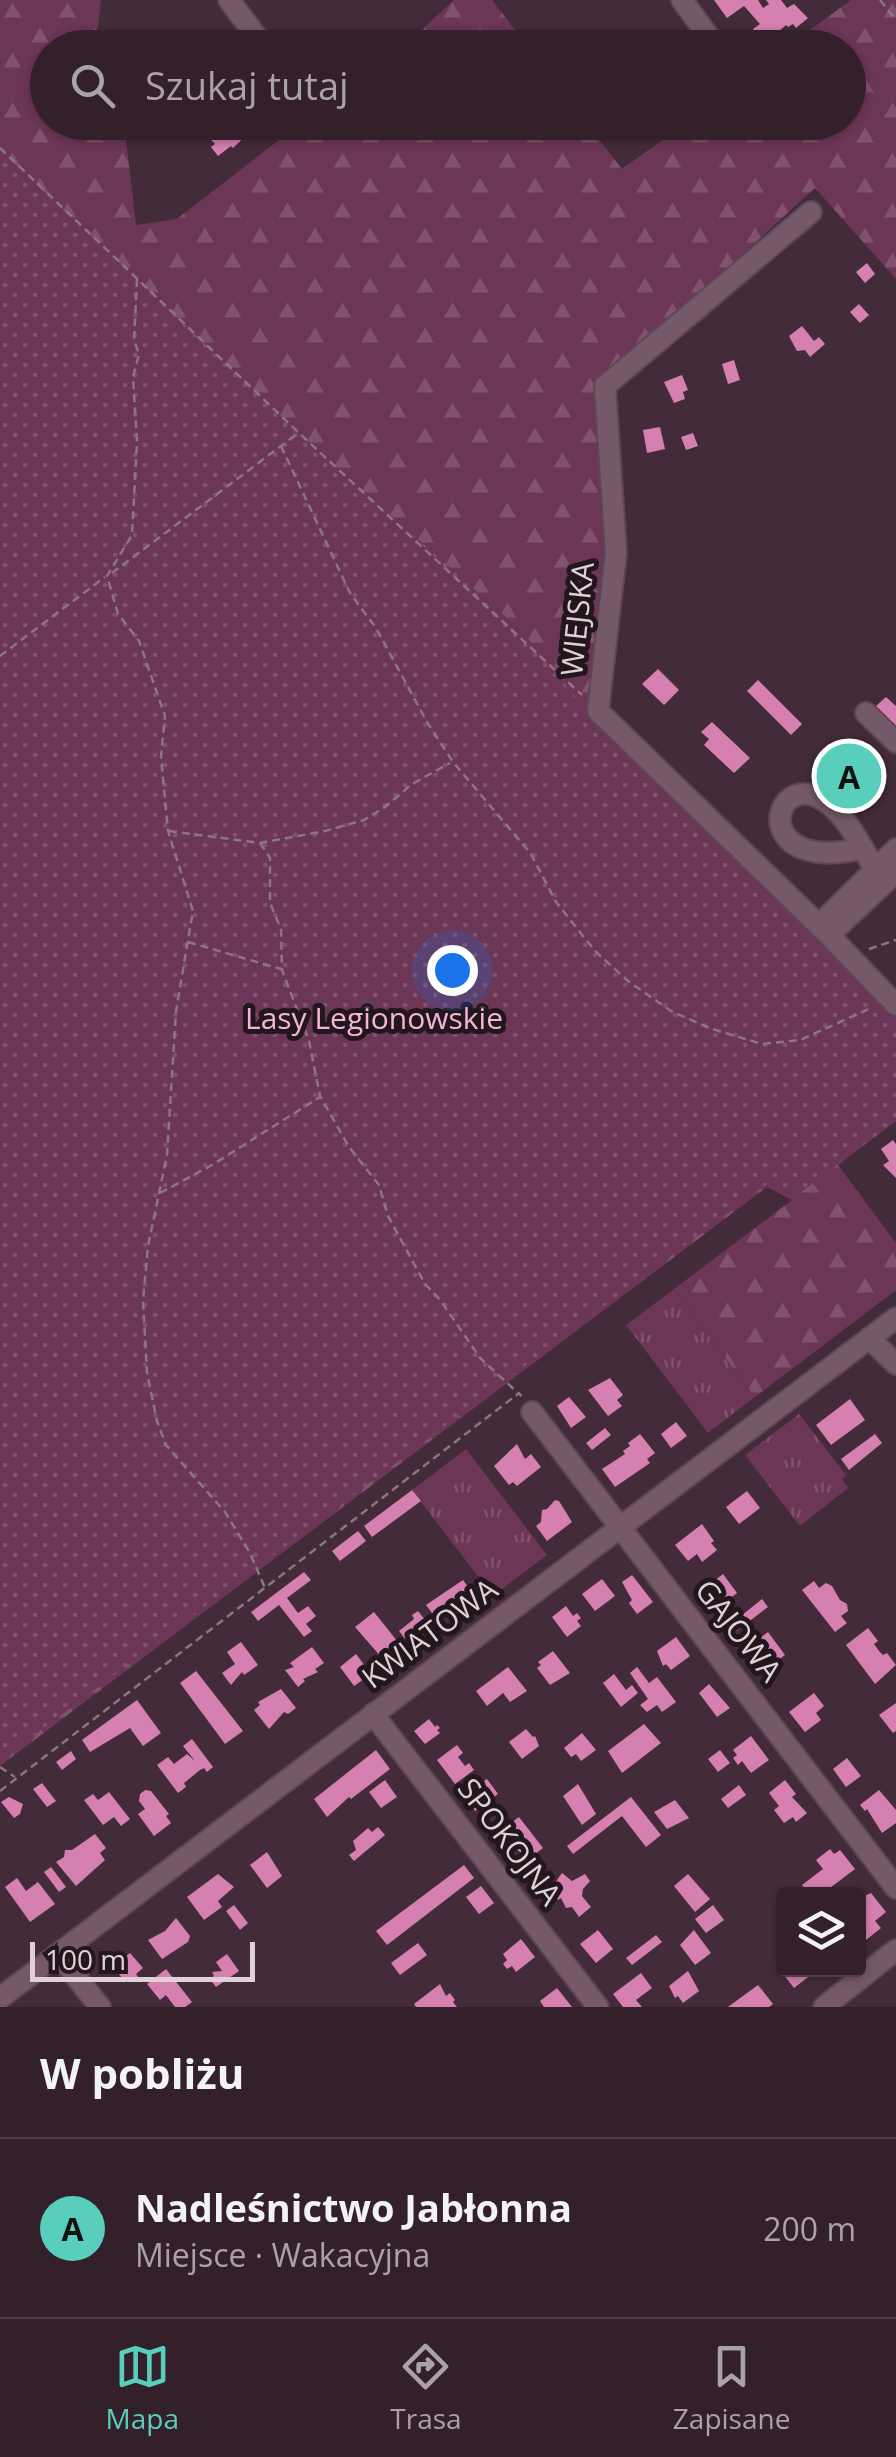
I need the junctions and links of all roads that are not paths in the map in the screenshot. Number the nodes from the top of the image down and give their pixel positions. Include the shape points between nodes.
1 (229, 0) edge
2 (682, 0) edge
3 (252, 30) edge
4 (704, 30) edge
5 (811, 212) dead end
6 (866, 712) dead end
7 (896, 742) edge
8 (863, 848) dead end
9 (896, 849) edge
10 (886, 871) edge
11 (824, 930) junction
12 (893, 1002) edge
13 (896, 1318) edge
14 (869, 1338) junction
15 (896, 1364) edge
16 (532, 1412) road end
17 (620, 1527) junction
18 (373, 1714) junction
19 (896, 1888) edge
20 (896, 1950) edge
21 (58, 1954) junction
22 (0, 1998) edge
23 (100, 2007) edge
24 (598, 2007) edge
25 (824, 2007) edge

1 - 3 street
2 - 4 street
5 - 11 street, WIEJSKA via 606,386 616,553 598,710
6 - 7 street
8 - 10 street
9 - 10 street
10 - 11 street
11 - 12 street, WIEJSKA
13 - 14 street, KWIATOWA
14 - 15 street
14 - 17 street, KWIATOWA
16 - 17 street, GAJOWA
17 - 18 street, KWIATOWA
17 - 19 street, GAJOWA
18 - 21 street, KWIATOWA
18 - 24 street, SPOKOJNA via 485,1874
20 - 25 street
21 - 22 street, KWIATOWA
21 - 23 street

